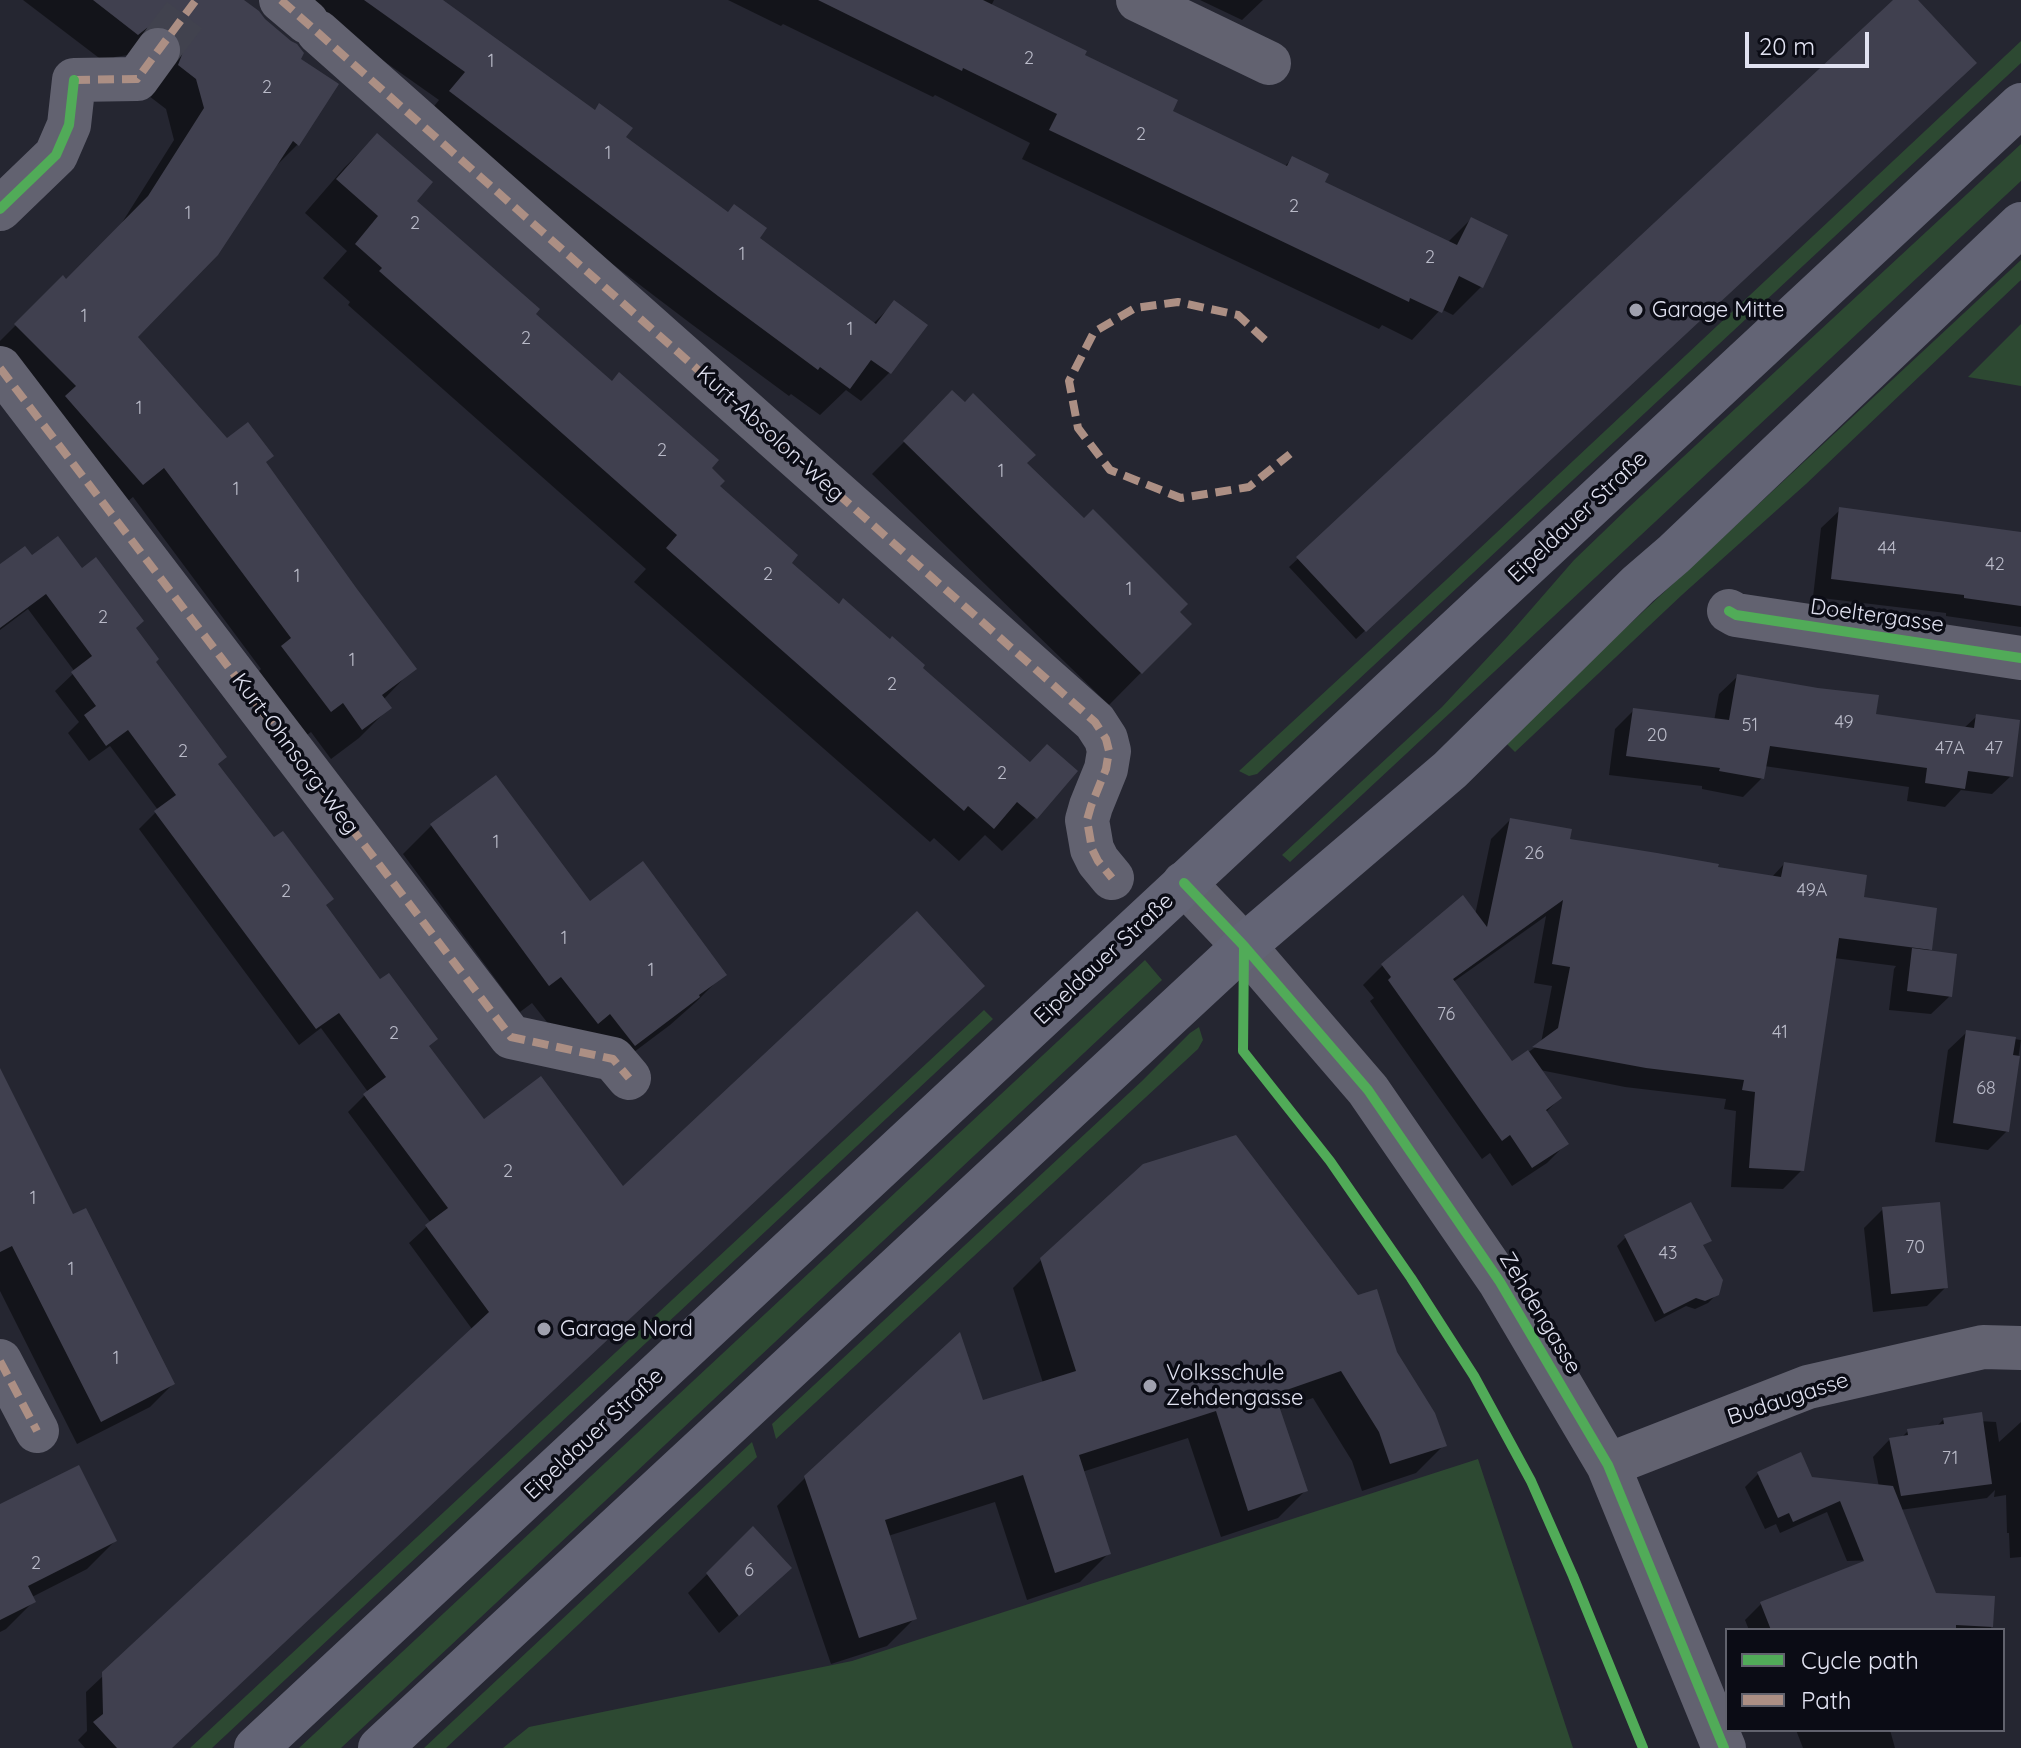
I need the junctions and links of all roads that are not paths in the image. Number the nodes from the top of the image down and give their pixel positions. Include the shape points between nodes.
1 (1138, 0) edge
2 (296, 12) edge
3 (158, 50) tunnel mouth
4 (1269, 63) dead end
5 (2021, 105) edge
6 (0, 209) edge
7 (2021, 224) edge
8 (0, 368) edge
9 (1729, 611) dead end
10 (2021, 658) edge
11 (1112, 878) dead end
12 (1184, 883) junction
13 (1244, 946) junction
14 (629, 1078) dead end
15 (2021, 1348) edge
16 (0, 1361) edge
17 (37, 1431) dead end
18 (1608, 1465) junction
19 (256, 1748) edge
20 (380, 1748) edge
21 (1724, 1748) edge

1 - 4 street
2 - 11 street, Kurt-Absolon-Weg via 1095,722 1109,751 1087,820 1092,849
3 - 6 street via 137,79 74,80 69,125 56,155
5 - 12 main road, Eipeldauer Straße
7 - 13 main road via 1450,770
8 - 14 street, Kurt-Ohnsorg-Weg via 511,1037 613,1059
9 - 10 street, Doeltergasse
12 - 13 street, Zehdengasse
12 - 19 main road, Eipeldauer Straße
13 - 18 street, Zehdengasse via 1368,1090 1500,1282
13 - 20 main road
15 - 18 street, Budaugasse via 1983,1347 1808,1387
16 - 17 street
18 - 21 street, Zehdengasse

